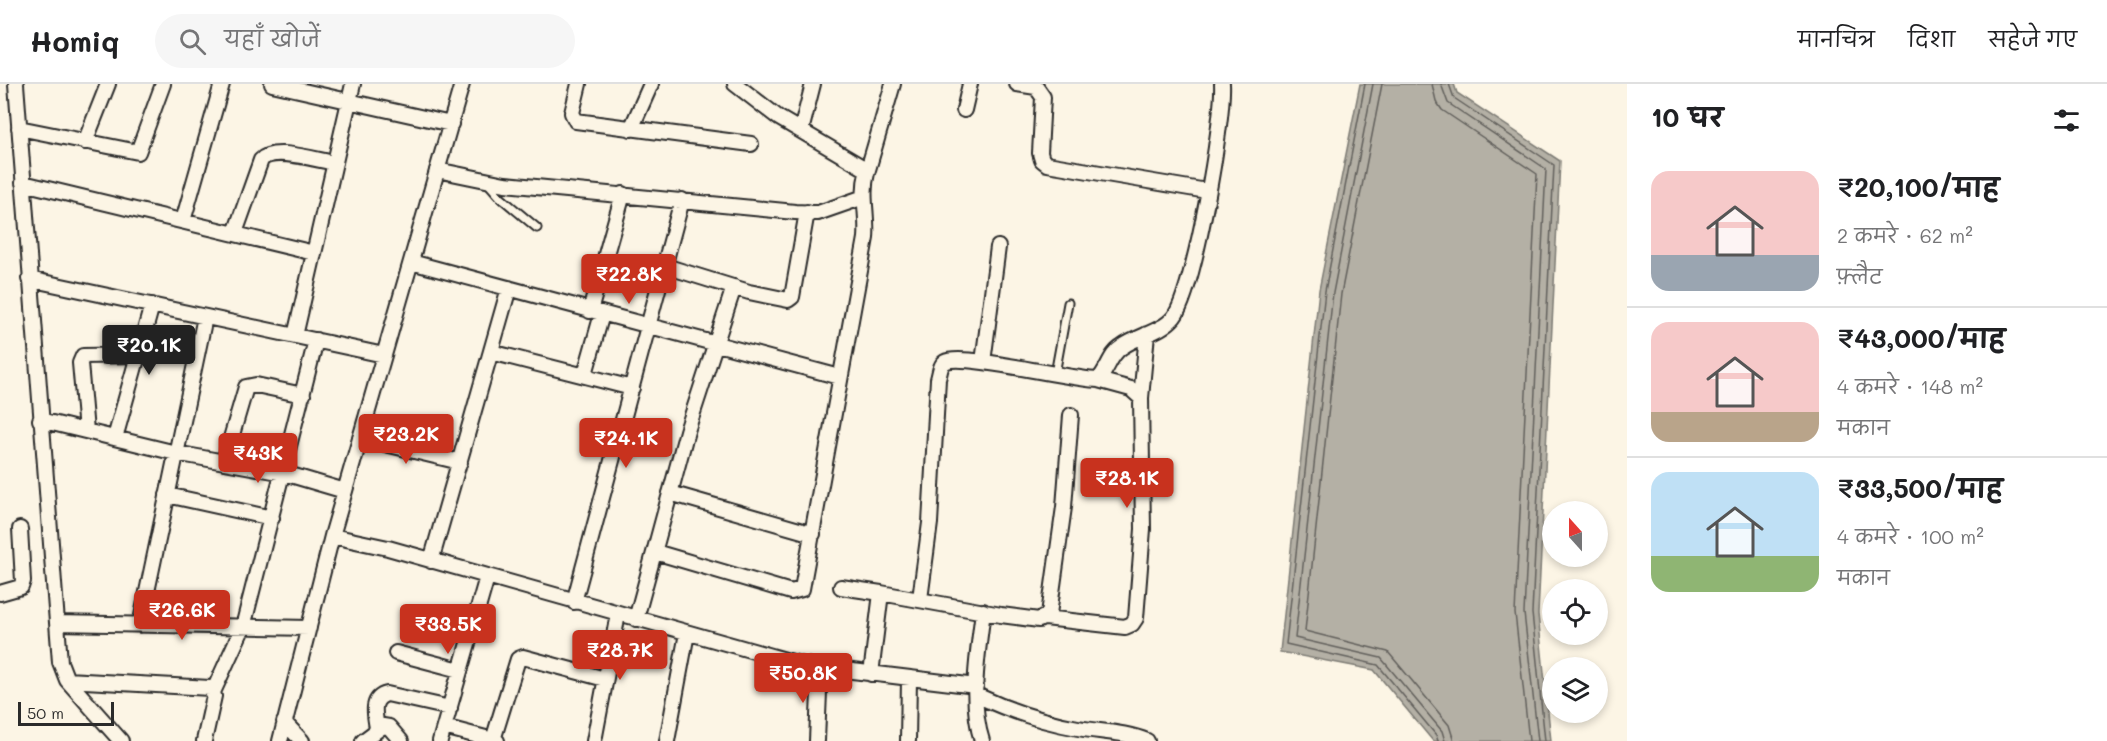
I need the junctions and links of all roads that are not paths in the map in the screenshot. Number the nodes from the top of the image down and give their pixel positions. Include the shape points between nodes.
1 (16, 84) edge
2 (108, 84) edge
3 (163, 84) edge
4 (222, 84) edge
5 (272, 84) edge
6 (353, 84) edge
7 (462, 84) edge
8 (579, 84) edge
9 (651, 84) edge
10 (735, 84) edge
11 (813, 84) edge
12 (893, 84) edge
13 (970, 84) edge
14 (1017, 84) edge
15 (1222, 84) edge
16 (349, 101) junction
17 (964, 110) dead end
18 (451, 124) junction
19 (19, 128) junction
20 (631, 129) junction
21 (801, 131) junction
22 (85, 142) junction
23 (751, 144) dead end
24 (335, 163) junction
25 (437, 170) junction
26 (486, 180) junction
27 (23, 183) junction
28 (865, 184) junction
29 (1207, 191) junction
30 (623, 194) junction
31 (682, 200) junction
32 (807, 212) junction
33 (183, 220) junction
34 (537, 228) dead end
35 (235, 233) junction
36 (998, 247) dead end
37 (314, 253) junction
38 (411, 262) junction
39 (665, 266) junction
40 (29, 279) junction
41 (734, 287) junction
42 (509, 288) junction
43 (1068, 303) dead end
44 (152, 305) junction
45 (596, 312) junction
46 (205, 316) junction
47 (649, 327) junction
48 (1147, 334) junction
49 (295, 336) junction
50 (316, 340) junction
51 (715, 345) junction
52 (490, 352) junction
53 (384, 355) junction
54 (138, 356) junction
55 (983, 362) junction
56 (585, 374) junction
57 (1055, 374) junction
58 (840, 377) junction
59 (1098, 380) junction
60 (632, 388) junction
61 (303, 395) junction
62 (1141, 398) junction
63 (1071, 415) dead end
64 (40, 420) junction
65 (86, 431) junction
66 (115, 438) junction
67 (360, 438) junction
68 (176, 453) junction
69 (224, 462) junction
70 (460, 462) junction
71 (284, 473) junction
72 (345, 491) junction
73 (670, 493) junction
74 (167, 495) junction
75 (272, 518) junction
76 (20, 529) dead end
77 (813, 534) junction
78 (332, 536) junction
79 (655, 552) junction
80 (431, 561) junction
81 (487, 577) junction
82 (841, 587) dead end
83 (881, 592) junction
84 (0, 593) edge
85 (920, 599) junction
86 (574, 602) junction
87 (983, 611) junction
88 (618, 614) junction
89 (1045, 618) junction
90 (636, 619) junction
91 (57, 623) junction
92 (140, 625) junction
93 (243, 627) junction
94 (309, 628) junction
95 (687, 633) junction
96 (396, 653) dead end
97 (820, 667) junction
98 (460, 670) junction
99 (871, 674) junction
100 (605, 679) junction
101 (909, 679) junction
102 (67, 680) junction
103 (214, 690) junction
104 (976, 691) junction
105 (450, 708) junction
106 (285, 722) junction
107 (444, 727) junction
108 (377, 728) junction
109 (495, 740) edge
110 (121, 741) edge
111 (204, 741) edge
112 (280, 741) edge
113 (302, 741) edge
114 (363, 741) edge
115 (401, 741) edge
116 (440, 741) edge
117 (594, 741) edge
118 (667, 741) edge
119 (818, 741) edge
120 (908, 741) edge
121 (982, 741) edge
122 (1147, 741) edge

1 - 19 street
2 - 22 street
3 - 22 street via 138,152
4 - 33 street
5 - 16 street
6 - 16 street
7 - 18 street
8 - 20 street via 572,113 576,121
9 - 20 street
10 - 21 street
11 - 21 street
12 - 28 street
13 - 17 street
14 - 29 street via 1036,87 1043,97 1040,153 1047,164
15 - 29 street via 1220,127
16 - 18 street
16 - 24 street
18 - 25 street
19 - 22 street
19 - 27 street
20 - 23 street
21 - 28 street via 864,168
24 - 35 street via 277,153 265,155
24 - 37 street
25 - 26 street
25 - 38 street
26 - 30 street
26 - 34 lane via 495,193
27 - 33 street
27 - 40 street
28 - 32 street via 818,213
28 - 58 street via 866,238
29 - 48 street via 1181,305 1167,323
30 - 31 street
30 - 45 street
31 - 32 street
31 - 39 street
32 - 41 street via 792,297 782,300
33 - 35 street
35 - 37 street
36 - 55 street
37 - 49 street
38 - 42 street
38 - 53 street
39 - 41 street
39 - 47 street
40 - 44 street
40 - 64 street
41 - 51 street
42 - 45 street
42 - 52 street
43 - 57 lane
44 - 46 street
44 - 54 street
45 - 47 street
45 - 56 street
46 - 49 street
46 - 68 street
47 - 51 street
47 - 60 street
48 - 59 street via 1121,347
48 - 62 street
49 - 50 street
50 - 53 street
50 - 61 street
51 - 58 street
51 - 73 street
52 - 56 street
52 - 70 street
53 - 67 street
54 - 65 street via 83,356 80,363
54 - 66 street
55 - 57 street
55 - 85 street via 946,361 940,372 930,523
56 - 60 street
57 - 59 street
58 - 77 street
59 - 62 street via 1131,389
60 - 86 street
61 - 69 street via 256,385 246,387
61 - 71 street
62 - 89 street via 1143,529 1136,618 1125,627
63 - 89 street via 1064,507 1049,614
64 - 65 street
64 - 91 street
65 - 66 street
66 - 68 street
67 - 70 street
67 - 72 street
68 - 69 street
68 - 74 street
69 - 71 street
70 - 80 street
71 - 72 street
71 - 75 street
72 - 78 street
73 - 77 street
73 - 79 street
74 - 75 street
74 - 92 street
75 - 93 street
76 - 84 street via 23,581 16,590
77 - 79 street via 805,582 798,592
78 - 80 street
78 - 94 street
79 - 90 street
80 - 81 street
81 - 86 street
81 - 98 street
82 - 83 street
83 - 85 street
83 - 99 street
85 - 87 street
86 - 88 street
87 - 89 street
87 - 104 street
88 - 90 street
88 - 100 street
90 - 95 street
91 - 92 street
91 - 102 street via 60,662
92 - 93 street
93 - 94 street
93 - 103 street
94 - 106 street
95 - 97 street
95 - 118 street
96 - 98 street
97 - 99 street
97 - 119 street
98 - 105 street
99 - 101 street
100 - 109 street via 523,657 518,659
100 - 117 street
101 - 104 street
101 - 120 street
102 - 103 street via 206,686
102 - 110 street
103 - 111 street
104 - 121 street via 977,725
104 - 122 street via 1001,707 1065,725
105 - 107 street
105 - 108 street via 381,695 374,711
106 - 112 street
106 - 113 street
107 - 109 street
107 - 116 street
108 - 114 street
108 - 115 street via 389,728

